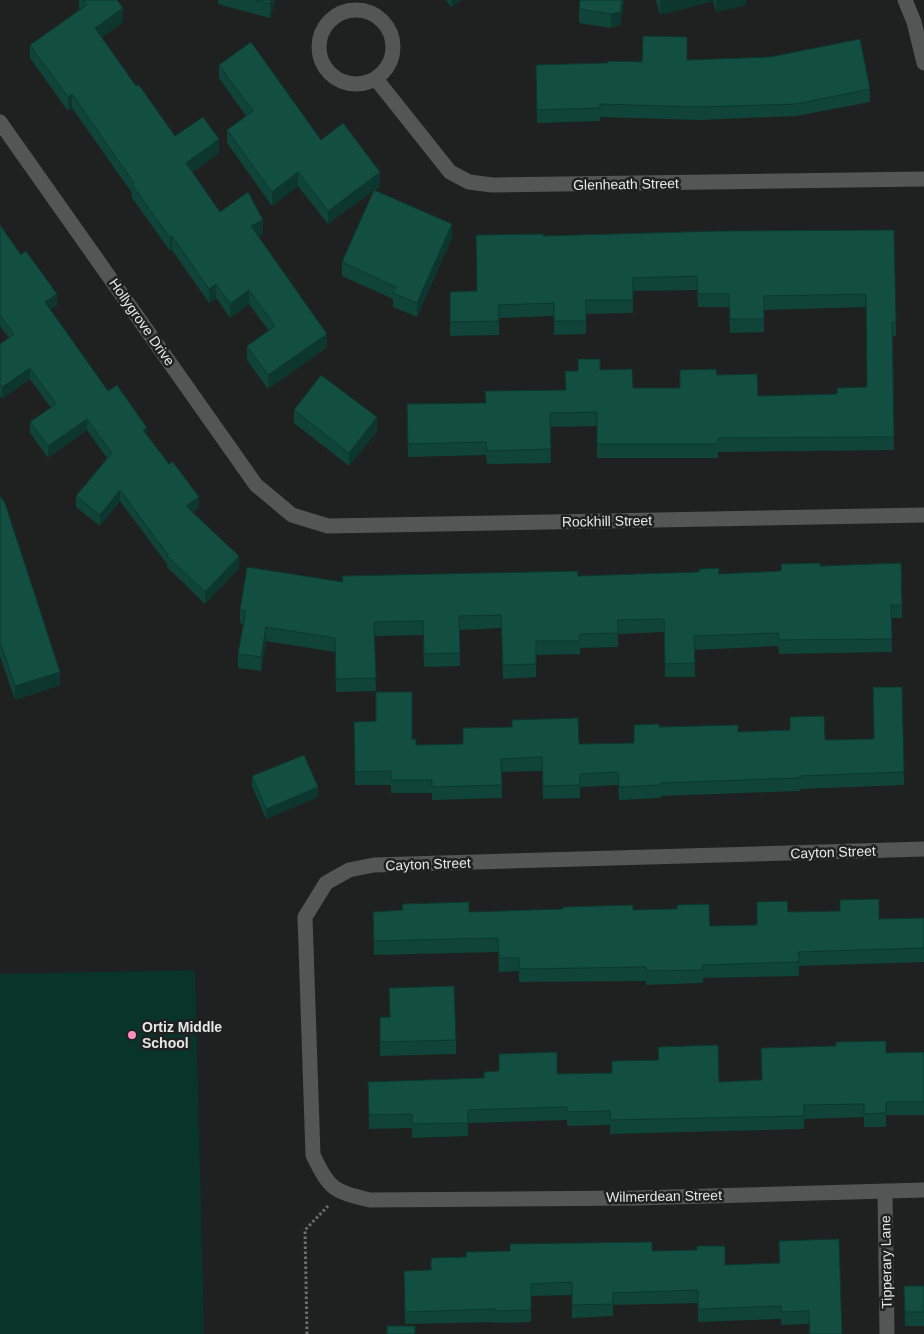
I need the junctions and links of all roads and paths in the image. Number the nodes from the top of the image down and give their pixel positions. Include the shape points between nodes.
1 (906, 0) edge
2 (924, 63) edge
3 (376, 79) junction
4 (0, 122) edge
5 (924, 179) edge
6 (292, 514) joint
7 (924, 515) edge
8 (924, 849) edge
9 (924, 1190) edge
10 (885, 1191) junction
11 (341, 1193) junction
12 (404, 1200) joint
13 (307, 1334) edge
14 (887, 1334) edge

1 - 2 street
3 - 3 street via 387,69 393,56 394,41 388,27 365,11 350,10 336,16 320,39 319,54 324,67 334,78 348,84 363,85
3 - 5 street, Glenheath Street via 450,172 469,182 492,186
4 - 6 street, Hollygrove Drive via 256,485
6 - 7 street, Rockhill Street via 328,526
8 - 11 street, Cayton Street via 374,865 349,870 326,883 305,917 313,1155 325,1180
9 - 10 street, Wilmerdean Street
10 - 12 street, Wilmerdean Street
10 - 14 street, Tipperary Lane
11 - 12 street, Cayton Street via 370,1200
11 - 13 path via 304,1230

